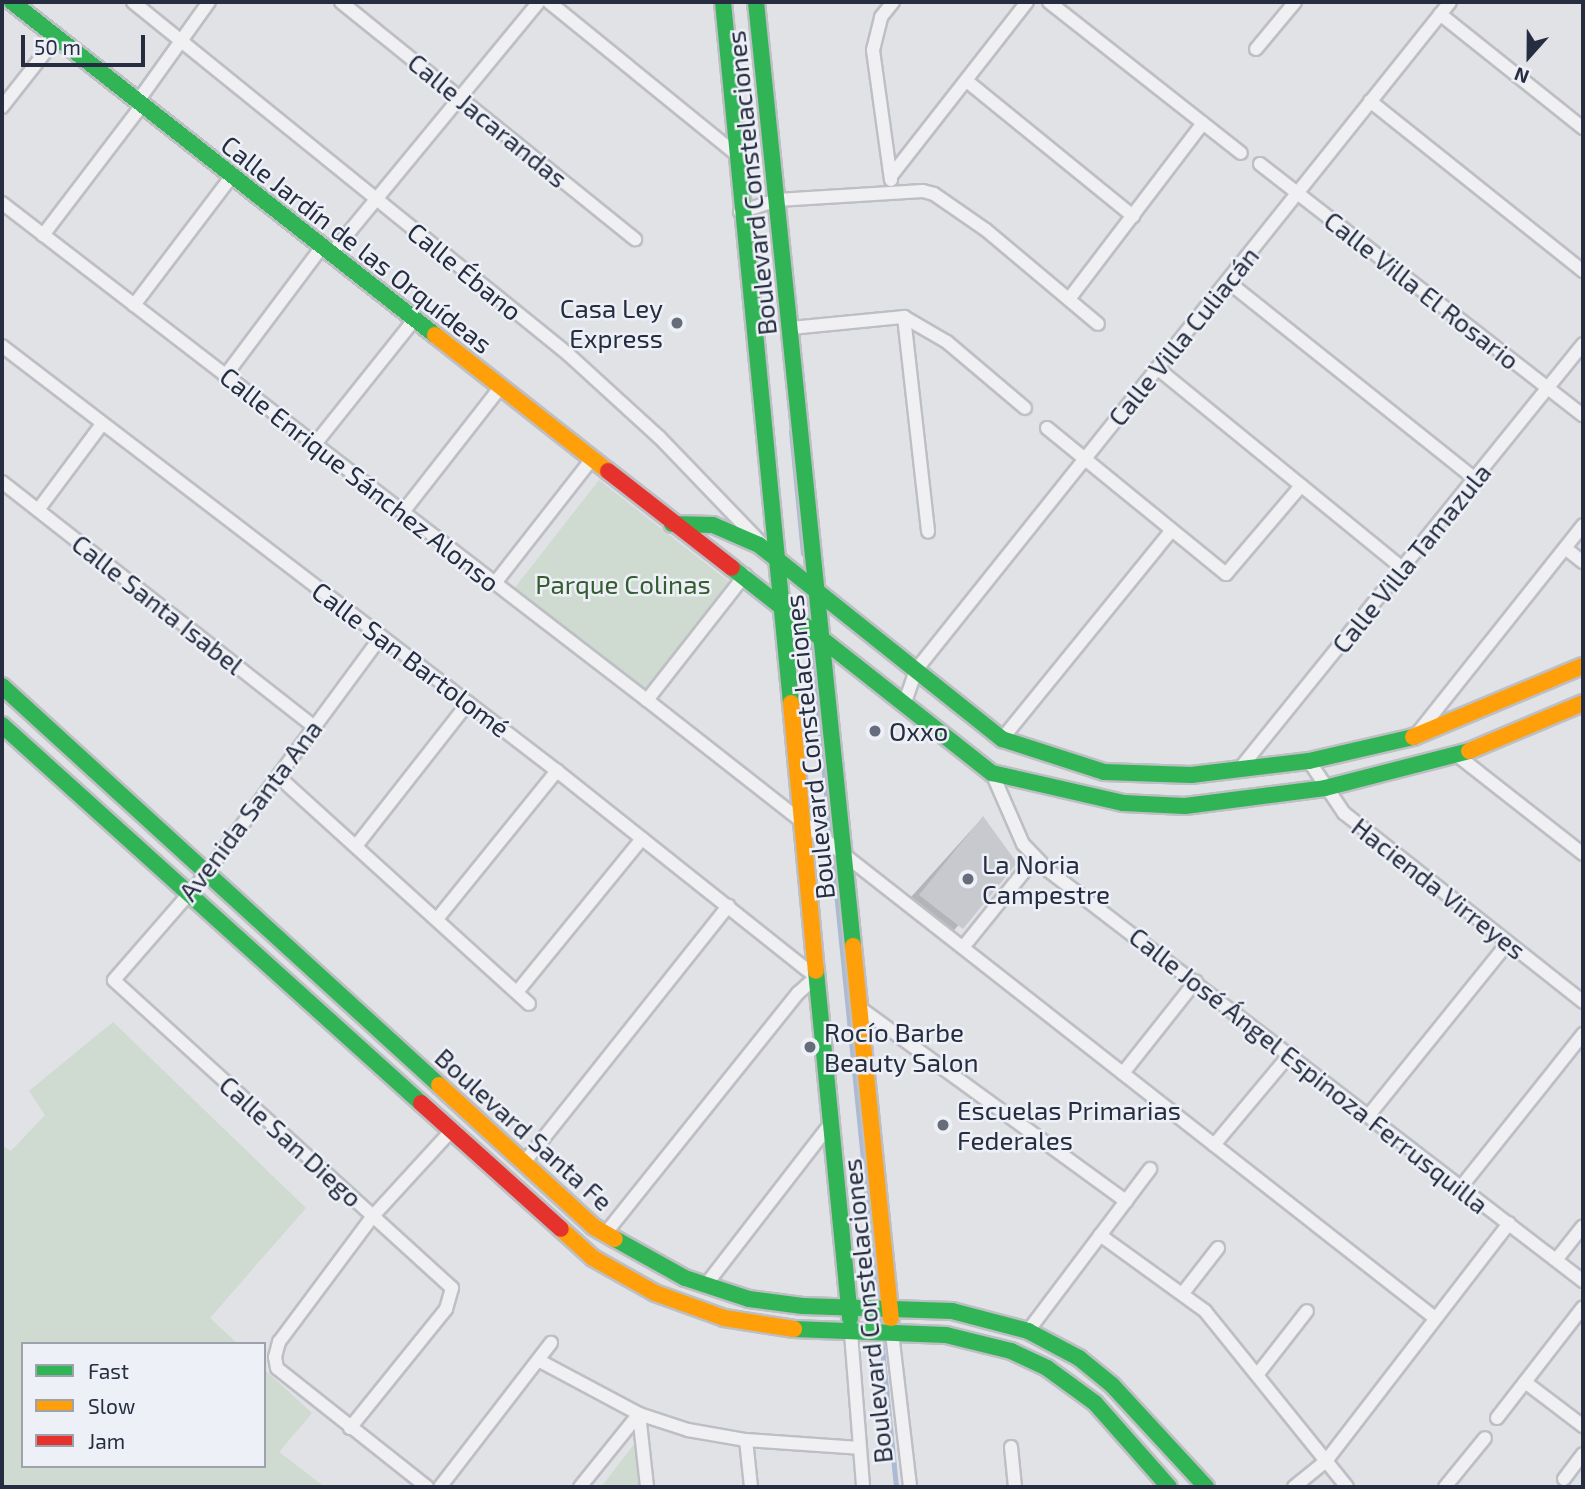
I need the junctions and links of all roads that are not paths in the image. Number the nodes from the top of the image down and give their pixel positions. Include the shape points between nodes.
1 (12, 2) edge
2 (133, 2) edge
3 (209, 2) edge
4 (341, 2) edge
5 (538, 2) edge
6 (549, 2) edge
7 (723, 2) edge
8 (756, 2) edge
9 (893, 2) edge
10 (1027, 2) edge
11 (1049, 2) edge
12 (1295, 2) edge
13 (1450, 2) edge
14 (1440, 14) junction
15 (57, 37) junction
16 (181, 41) junction
17 (1256, 49) dead end
18 (968, 82) junction
19 (460, 97) junction
20 (1370, 102) junction
21 (140, 103) junction
22 (2, 107) edge
23 (1203, 123) junction
24 (1583, 128) edge
25 (735, 153) junction
26 (1241, 153) dead end
27 (1260, 164) dead end
28 (232, 176) junction
29 (891, 176) junction
30 (893, 193) junction
31 (1297, 193) junction
32 (376, 199) junction
33 (774, 202) junction
34 (2, 204) edge
35 (745, 210) junction
36 (1133, 216) junction
37 (43, 235) junction
38 (635, 239) dead end
39 (326, 251) junction
40 (1583, 271) edge
41 (1227, 281) junction
42 (1069, 299) junction
43 (134, 305) junction
44 (904, 317) junction
45 (414, 320) junction
46 (1098, 324) dead end
47 (791, 328) junction
48 (1583, 344) edge
49 (2, 346) edge
50 (1157, 368) junction
51 (225, 376) junction
52 (500, 388) junction
53 (1549, 388) junction
54 (1024, 408) dead end
55 (1583, 415) edge
56 (102, 424) junction
57 (1046, 428) dead end
58 (315, 444) junction
59 (1085, 458) junction
60 (591, 460) junction
61 (1475, 479) junction
62 (2, 482) edge
63 (1301, 486) junction
64 (38, 510) junction
65 (403, 512) junction
66 (672, 524) junction
67 (1583, 525) edge
68 (1172, 530) junction
69 (928, 532) dead end
70 (1565, 548) junction
71 (778, 560) junction
72 (1583, 562) edge
73 (1401, 567) junction
74 (745, 575) junction
75 (495, 583) junction
76 (816, 590) junction
77 (779, 603) junction
78 (381, 637) junction
79 (824, 641) junction
80 (1583, 666) edge
81 (916, 670) junction
82 (2, 686) edge
83 (647, 700) junction
84 (468, 703) junction
85 (904, 705) junction
86 (1582, 706) edge
87 (2, 725) edge
88 (313, 726) junction
89 (1415, 737) junction
90 (1002, 739) junction
91 (1458, 756) junction
92 (1309, 761) junction
93 (557, 771) junction
94 (1238, 771) junction
95 (992, 773) junction
96 (280, 778) junction
97 (1325, 789) junction
98 (800, 822) junction
99 (642, 839) junction
100 (356, 846) junction
101 (1583, 854) edge
102 (846, 857) junction
103 (1035, 858) junction
104 (206, 874) junction
105 (189, 894) junction
106 (728, 905) junction
107 (437, 919) junction
108 (1508, 943) junction
109 (964, 946) junction
110 (816, 977) junction
111 (114, 980) joint
112 (1196, 981) junction
113 (517, 992) junction
114 (1583, 1002) edge
115 (529, 1004) dead end
116 (860, 1008) junction
117 (1583, 1034) edge
118 (1291, 1053) junction
119 (1123, 1073) junction
120 (1369, 1115) junction
121 (830, 1124) junction
122 (449, 1133) junction
123 (1214, 1145) junction
124 (523, 1164) junction
125 (1150, 1168) dead end
126 (1461, 1187) junction
127 (1126, 1201) junction
128 (373, 1216) junction
129 (1509, 1223) junction
130 (1583, 1226) edge
131 (606, 1234) junction
132 (1100, 1235) junction
133 (1218, 1248) dead end
134 (1556, 1260) junction
135 (1583, 1281) edge
136 (705, 1286) junction
137 (1183, 1293) junction
138 (886, 1306) junction
139 (854, 1307) junction
140 (1583, 1307) edge
141 (1307, 1311) dead end
142 (1435, 1318) junction
143 (1028, 1331) junction
144 (858, 1333) junction
145 (889, 1333) junction
146 (551, 1343) dead end
147 (538, 1360) junction
148 (1257, 1376) junction
149 (1525, 1382) junction
150 (639, 1414) junction
151 (1497, 1418) dead end
152 (1583, 1426) edge
153 (350, 1428) junction
154 (1485, 1438) dead end
155 (746, 1440) junction
156 (1011, 1447) dead end
157 (859, 1448) junction
158 (1583, 1454) edge
159 (1326, 1461) junction
160 (1564, 1479) dead end
161 (427, 1487) edge
162 (440, 1487) edge
163 (580, 1487) edge
164 (647, 1487) edge
165 (751, 1487) edge
166 (863, 1487) edge
167 (910, 1487) edge
168 (1015, 1487) edge
169 (1169, 1487) edge
170 (1206, 1487) edge
171 (1294, 1487) edge
172 (1347, 1487) edge
173 (1444, 1487) edge

1 - 15 street, Calle Jardín de las Orquídeas
2 - 16 street, Calle Ébano
3 - 16 street
4 - 19 street, Calle Jacarandas
5 - 19 street
6 - 25 street
7 - 25 street, Boulevard Constelaciones
8 - 33 street, Boulevard Constelaciones
9 - 29 street via 881,17 873,50
10 - 18 street
11 - 23 street
12 - 17 street
13 - 14 street, Calle Villa Culiacán
14 - 20 street, Calle Villa Culiacán
14 - 24 street
15 - 21 street, Calle Jardín de las Orquídeas
15 - 22 street
16 - 21 street
16 - 32 street, Calle Ébano
18 - 29 street
18 - 36 street
19 - 32 street
19 - 38 street, Calle Jacarandas
20 - 31 street, Calle Villa Culiacán
20 - 40 street
21 - 28 street, Calle Jardín de las Orquídeas
21 - 37 street
23 - 26 street
23 - 36 street
25 - 35 street, Boulevard Constelaciones
27 - 31 street, Calle Villa El Rosario
28 - 39 street, Calle Jardín de las Orquídeas
28 - 43 street
29 - 30 street
30 - 33 street
30 - 42 street via 923,191 945,201
31 - 41 street, Calle Villa Culiacán
31 - 53 street, Calle Villa El Rosario
32 - 39 street
32 - 71 street, Calle Ébano via 568,354 659,437
33 - 35 street
33 - 47 street, Boulevard Constelaciones
34 - 37 street, Calle Enrique Sánchez Alonso
35 - 71 street, Boulevard Constelaciones
36 - 42 street
37 - 43 street, Calle Enrique Sánchez Alonso
39 - 45 street, Calle Jardín de las Orquídeas
39 - 51 street
41 - 50 street, Calle Villa Culiacán
41 - 61 street
42 - 46 street
43 - 51 street, Calle Enrique Sánchez Alonso
44 - 47 street
44 - 54 street via 947,342
44 - 69 street
45 - 52 street, Calle Jardín de las Orquídeas
45 - 58 street
47 - 76 street, Boulevard Constelaciones
48 - 53 street, Calle Villa Tamazula
49 - 56 street, Calle San Bartolomé
50 - 59 street, Calle Villa Culiacán
50 - 63 street
51 - 58 street, Calle Enrique Sánchez Alonso
52 - 60 street, Calle Jardín de las Orquídeas
52 - 65 street
53 - 55 street, Calle Villa El Rosario
53 - 61 street, Calle Villa Tamazula
56 - 64 street
56 - 78 street, Calle San Bartolomé
57 - 59 street
58 - 65 street, Calle Enrique Sánchez Alonso
59 - 68 street
59 - 81 street, Calle Villa Culiacán
60 - 66 street, Calle Jardín de las Orquídeas
60 - 75 street
61 - 73 street, Calle Villa Tamazula
62 - 64 street, Calle Santa Isabel
63 - 68 street via 1226,574
63 - 73 street
64 - 88 street, Calle Santa Isabel
65 - 75 street, Calle Enrique Sánchez Alonso
66 - 71 street via 713,525 759,545
66 - 74 street, Calle Jardín de las Orquídeas
67 - 70 street
68 - 90 street
70 - 72 street
70 - 89 street
71 - 76 street
71 - 77 street, Boulevard Constelaciones
73 - 94 street, Calle Villa Tamazula
74 - 77 street, Calle Jardín de las Orquídeas
74 - 83 street
75 - 83 street, Calle Enrique Sánchez Alonso
76 - 79 street, Boulevard Constelaciones
76 - 81 street
77 - 79 street, Calle Jardín de las Orquídeas
77 - 98 street, Boulevard Constelaciones
78 - 84 street, Calle San Bartolomé
78 - 88 street, Avenida Santa Ana
79 - 85 street, Calle Jardín de las Orquídeas
79 - 102 street, Boulevard Constelaciones
80 - 89 street
81 - 85 street, Calle Villa Culiacán
81 - 90 street
82 - 104 street, Boulevard Santa Fe
83 - 98 street, Calle Enrique Sánchez Alonso
84 - 93 street, Calle San Bartolomé
84 - 100 street
85 - 95 street, Calle Jardín de las Orquídeas
86 - 91 street
87 - 105 street, Boulevard Santa Fe
88 - 96 street, Avenida Santa Ana
89 - 92 street
90 - 94 street via 1104,772 1191,775
91 - 97 street
91 - 101 street
92 - 94 street
92 - 97 street, Hacienda Virreyes
93 - 99 street, Calle San Bartolomé
93 - 107 street
95 - 97 street via 1074,794 1173,806
95 - 103 street, Calle José Ángel Espinoza Ferrusquilla via 1009,819
96 - 100 street
96 - 104 street, Avenida Santa Ana
97 - 108 street, Hacienda Virreyes via 1344,813
98 - 102 street, Calle Enrique Sánchez Alonso
98 - 110 street, Boulevard Constelaciones
99 - 106 street, Calle San Bartolomé
99 - 113 street
100 - 107 street
102 - 109 street
102 - 116 street, Boulevard Constelaciones
103 - 109 street
103 - 112 street, Calle José Ángel Espinoza Ferrusquilla
104 - 105 street, Avenida Santa Ana
104 - 124 street, Boulevard Santa Fe
105 - 111 street, Avenida Santa Ana
105 - 122 street, Boulevard Santa Fe
106 - 110 street, Calle San Bartolomé
106 - 124 street
107 - 113 street
108 - 114 street, Hacienda Virreyes
108 - 120 street
109 - 119 street
110 - 121 street, Boulevard Constelaciones
110 - 131 street via 798,993
111 - 128 street, Calle San Diego
112 - 118 street, Calle José Ángel Espinoza Ferrusquilla
112 - 119 street
113 - 115 street
116 - 127 street
116 - 138 street, Boulevard Constelaciones
117 - 126 street
118 - 120 street, Calle José Ángel Espinoza Ferrusquilla
118 - 123 street
119 - 123 street
120 - 126 street, Calle José Ángel Espinoza Ferrusquilla
121 - 136 street
121 - 139 street, Boulevard Constelaciones
122 - 128 street
122 - 144 street, Boulevard Santa Fe via 575,1246 655,1293 724,1318 781,1329
123 - 142 street
124 - 131 street, Boulevard Santa Fe
125 - 127 street
126 - 129 street, Calle José Ángel Espinoza Ferrusquilla
127 - 132 street
128 - 153 street via 279,1342 278,1368
128 - 153 street, Calle San Diego via 447,1281 452,1294 446,1309
129 - 134 street, Calle José Ángel Espinoza Ferrusquilla
129 - 142 street
130 - 134 street
131 - 136 street, Boulevard Santa Fe
132 - 137 street
132 - 143 street
133 - 137 street
134 - 135 street, Calle José Ángel Espinoza Ferrusquilla
136 - 139 street, Boulevard Santa Fe via 767,1303
137 - 148 street via 1205,1311
138 - 139 street, Boulevard Santa Fe
138 - 143 street, Boulevard Santa Fe via 952,1311
138 - 145 street, Boulevard Constelaciones
139 - 144 street, Boulevard Constelaciones
140 - 149 street
141 - 148 street
142 - 159 street
143 - 170 street, Boulevard Santa Fe via 1079,1358 1112,1385
144 - 145 street, Boulevard Santa Fe
144 - 157 street, Boulevard Constelaciones
145 - 167 street, Boulevard Constelaciones
145 - 169 street, Boulevard Santa Fe via 946,1335 992,1344 1047,1368 1110,1417
146 - 147 street
147 - 150 street
147 - 162 street
148 - 159 street
149 - 151 street
149 - 152 street
150 - 155 street via 688,1430
150 - 163 street
150 - 164 street
153 - 161 street
154 - 173 street
155 - 157 street
155 - 165 street
156 - 168 street
157 - 166 street, Boulevard Constelaciones
158 - 160 street
159 - 171 street
159 - 172 street

